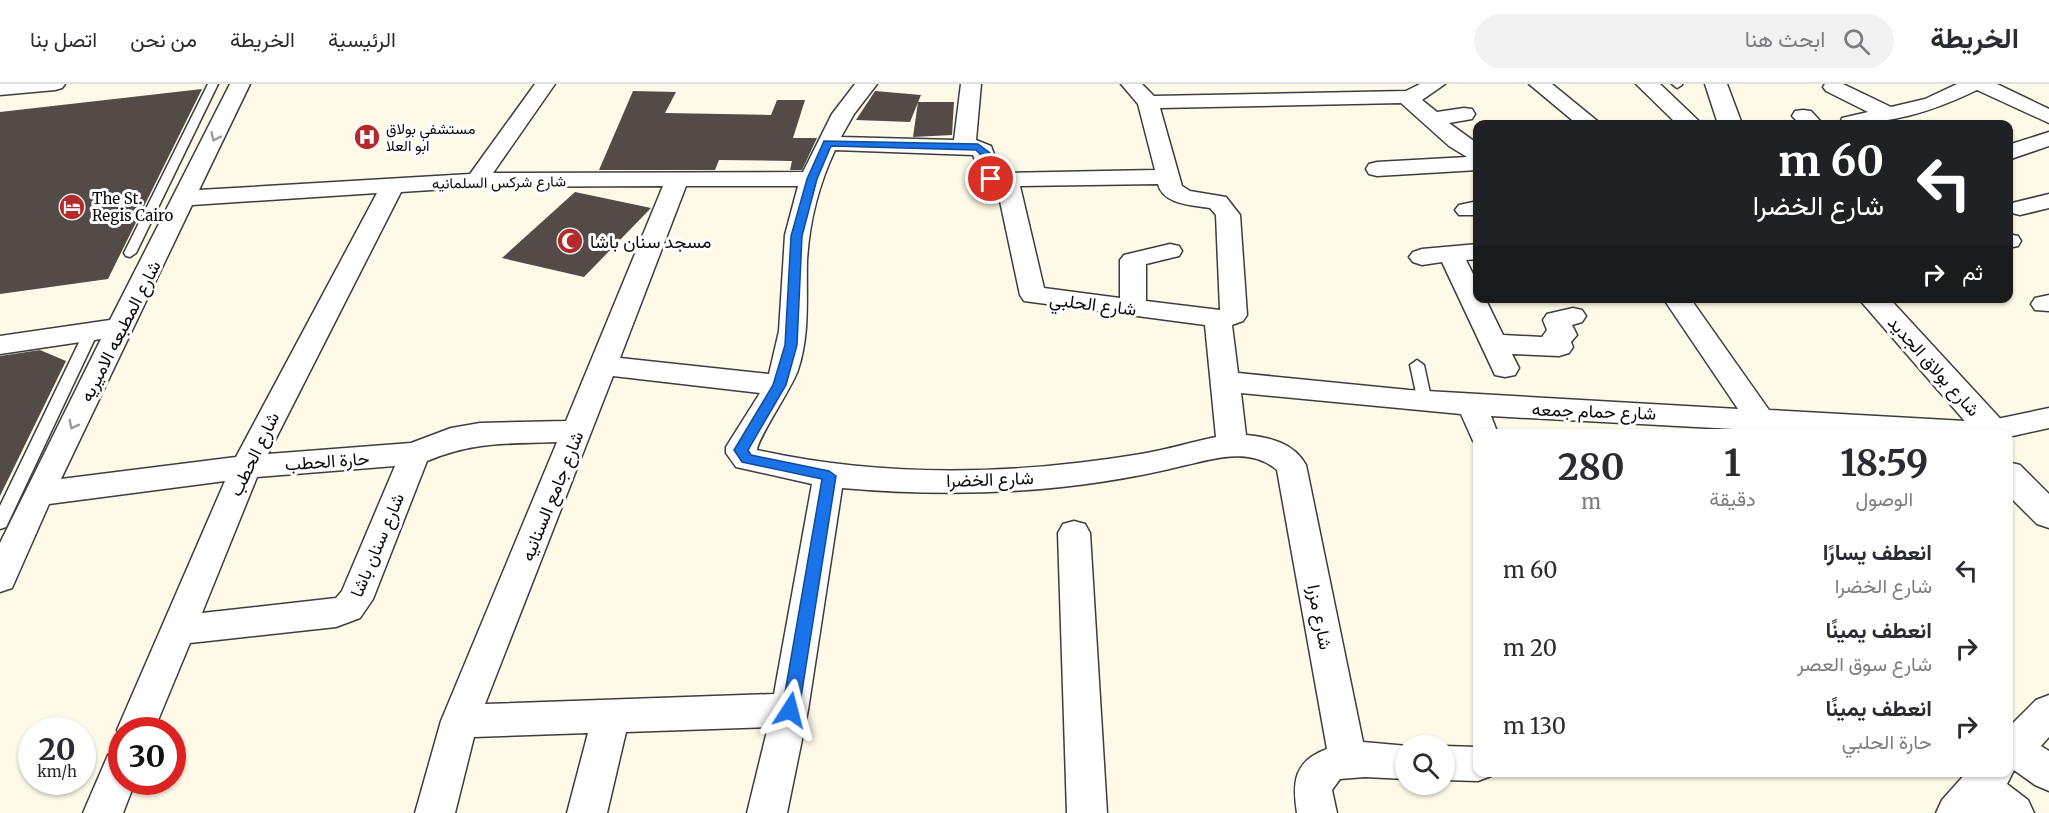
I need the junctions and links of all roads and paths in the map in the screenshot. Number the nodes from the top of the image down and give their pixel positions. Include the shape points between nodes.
1 (55, 84) edge
2 (213, 84) edge
3 (240, 84) edge
4 (545, 84) edge
5 (867, 84) edge
6 (971, 84) edge
7 (1131, 84) edge
8 (1435, 84) edge
9 (1539, 84) edge
10 (1647, 84) edge
11 (1716, 84) edge
12 (2023, 84) edge
13 (1982, 86) edge
14 (1833, 87) dead end
15 (0, 89) edge
16 (1346, 91) edge
17 (1410, 92) edge
18 (1148, 102) junction
19 (1464, 114) dead end
20 (1890, 116) junction
21 (2049, 117) edge
22 (1431, 120) junction
23 (1585, 120) edge
24 (1686, 120) edge
25 (1729, 120) edge
26 (1867, 120) edge
27 (2049, 139) edge
28 (828, 143) junction
29 (978, 147) junction
30 (1473, 150) edge
31 (2013, 151) edge
32 (1083, 153) dead end
33 (1473, 163) edge
34 (1377, 168) dead end
35 (1167, 177) junction
36 (812, 179) junction
37 (1087, 179) junction
38 (477, 180) junction
39 (677, 181) junction
40 (1007, 181) junction
41 (392, 187) junction
42 (186, 198) junction
43 (2049, 201) edge
44 (2020, 207) dead end
45 (1170, 251) dead end
46 (1473, 252) edge
47 (130, 253) dead end
48 (1450, 254) junction
49 (1422, 257) dead end
50 (1473, 302) edge
51 (1474, 303) edge
52 (1680, 303) edge
53 (1853, 303) edge
54 (1876, 303) edge
55 (1133, 309) junction
56 (1226, 316) junction
57 (1573, 316) dead end
58 (122, 327) junction
59 (91, 332) junction
60 (0, 345) edge
61 (1417, 365) dead end
62 (604, 366) junction
63 (1224, 381) junction
64 (779, 385) junction
65 (1425, 402) junction
66 (1473, 406) junction
67 (2049, 418) edge
68 (1778, 424) edge
69 (1481, 429) edge
70 (1873, 429) edge
71 (1980, 429) edge
72 (1981, 429) edge
73 (2008, 429) edge
74 (578, 431) junction
75 (1232, 444) junction
76 (415, 454) junction
77 (2013, 457) edge
78 (246, 467) junction
79 (829, 476) junction
80 (2013, 479) edge
81 (2049, 486) edge
82 (38, 494) junction
83 (2049, 515) edge
84 (0, 524) edge
85 (1074, 533) dead end
86 (0, 579) edge
87 (178, 630) junction
88 (790, 710) junction
89 (2049, 711) edge
90 (141, 717) edge
91 (611, 717) junction
92 (460, 722) junction
93 (2013, 750) edge
94 (1348, 760) junction
95 (1395, 762) edge
96 (1455, 763) edge
97 (1473, 764) edge
98 (2049, 773) edge
99 (2013, 774) edge
100 (1991, 777) edge
101 (110, 795) edge
102 (103, 813) edge
103 (435, 813) edge
104 (587, 813) edge
105 (767, 813) edge
106 (1087, 813) edge
107 (1317, 813) edge
108 (2014, 813) edge

1 - 15 street
2 - 47 lane
3 -> 42 street, شارع المطبعه الاميريه
4 - 38 street
5 - 28 street via 856,93
6 - 29 street via 965,140
7 - 18 street
8 - 17 street
9 - 23 street
10 - 24 street
11 - 25 street
12 - 13 street
13 - 20 street
13 - 21 street
14 - 20 street
16 - 17 street
16 - 18 street
17 - 22 street
18 - 35 street
19 - 22 street
20 - 26 street
22 - 30 street
27 - 31 street
28 - 29 street
28 - 36 street
29 - 40 street via 985,153 991,180
32 - 37 street
33 - 34 street
35 - 37 street
35 - 56 street via 1177,194 1218,202 1228,215
36 - 39 street, شارع شركس السلمانيه
36 - 64 street via 796,236 791,345
37 - 40 street
38 - 39 street, شارع شركس السلمانيه
38 - 41 street, شارع شركس السلمانيه
39 - 62 street, شارع جامع السنانيه
40 - 55 street, شارع الحلبي via 1031,294
41 - 42 street, شارع شركس السلمانيه
41 - 78 street, شارع الحطب
42 - 58 street, شارع المطبعه الاميريه
43 - 44 street
45 - 55 street via 1133,260
46 - 48 street
48 - 49 street
48 - 50 street
51 - 57 street via 1499,356 1559,347 1555,337 1563,335 1556,320
52 - 68 street
53 - 71 street, شارع بولاق الجديد
54 - 72 street, شارع بولاق الجديد
55 - 56 street, شارع الحلبي
56 - 63 street
58 - 59 street
58 -> 82 street, شارع المطبعه الاميريه
59 - 60 street
59 - 84 lane
61 - 65 lane
62 - 64 street
62 - 74 street, شارع جامع السنانيه
63 - 65 street, شارع حمام جمعه
63 - 75 street
64 - 79 street, شارع الخضرا via 741,453 747,459
65 - 66 street, شارع حمام جمعه
66 - 68 street, شارع حمام جمعه
66 - 69 street
67 - 73 street, شارع حمام جمعه
68 - 70 street, شارع حمام جمعه
74 - 76 street, حارة الحطب via 464,436
74 - 92 street, شارع جامع السنانيه
75 - 79 street, شارع الخضرا via 1157,462 1007,480 912,481
75 - 94 street, شارع مزرا via 1273,449 1291,465
76 - 78 street, حارة الحطب
76 - 87 street, شارع سنان باشا via 356,599 348,608 336,613
77 - 81 street, شارع بولاق الجديد
78 - 82 street, حارة الحطب
78 - 87 street, شارع الحطب
79 - 88 street
80 - 83 street
82 - 86 street, شارع المطبعه الاميريه
85 - 106 street
87 - 90 street, شارع الحطب
88 - 91 street
88 - 105 street
89 - 93 street
91 - 92 street
91 - 104 street
92 - 103 street, شارع جامع السنانيه
94 - 95 street
94 - 107 street via 1324,767 1316,777 1313,788
96 - 97 street
98 - 99 street
100 - 108 street
101 - 102 street

